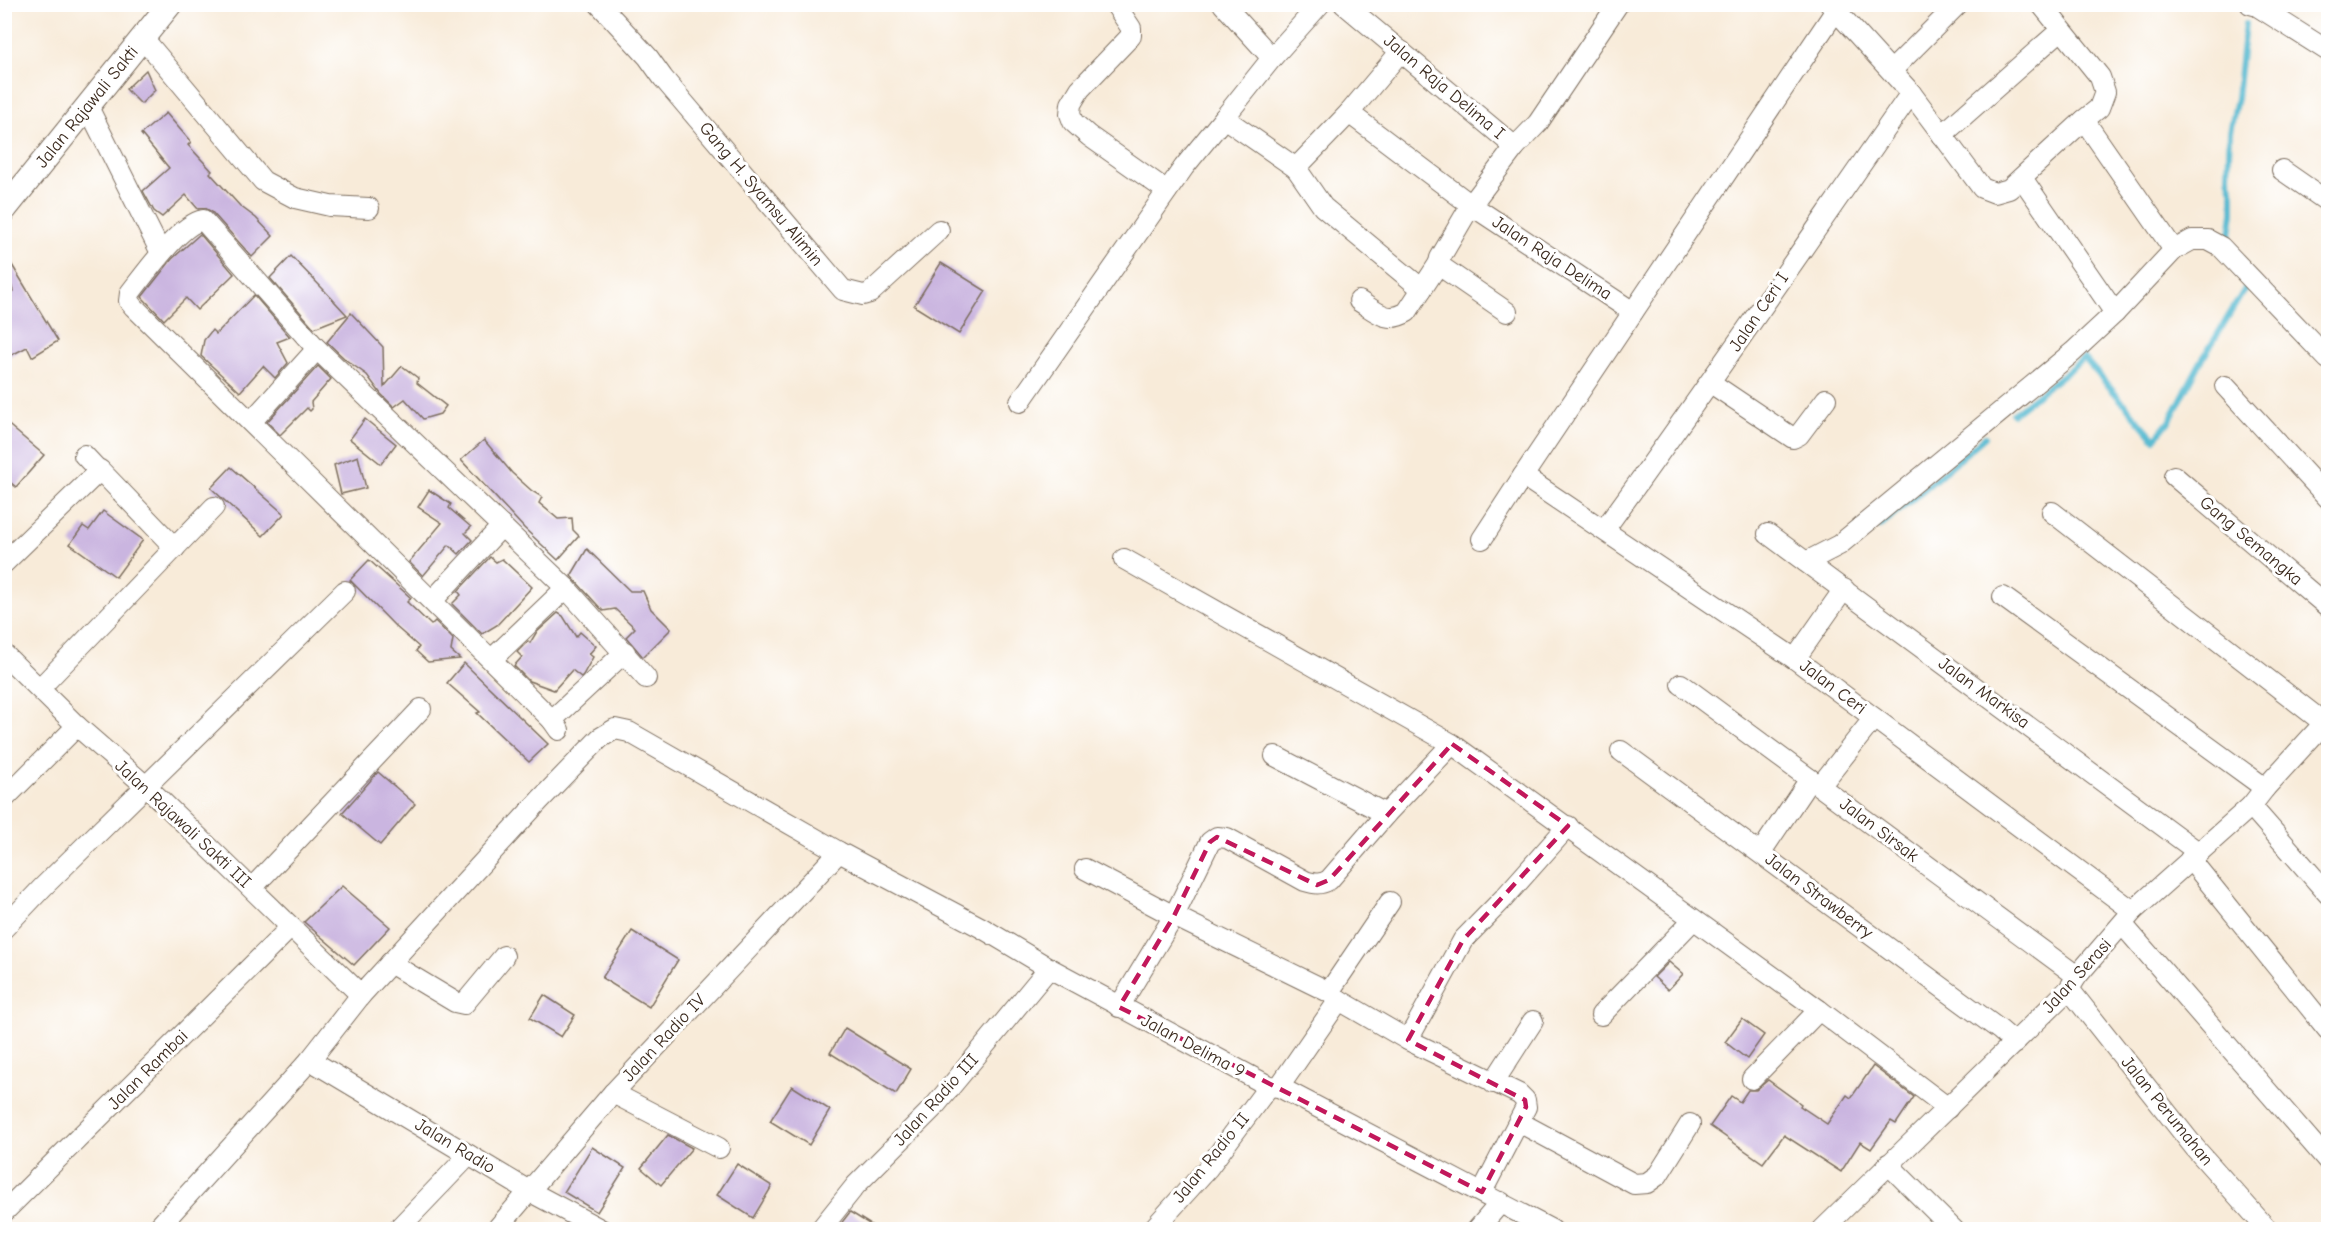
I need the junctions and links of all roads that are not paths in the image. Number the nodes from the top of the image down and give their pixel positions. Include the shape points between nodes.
1 (170, 4) edge
2 (599, 4) edge
3 (1115, 4) edge
4 (1223, 4) edge
5 (1320, 4) edge
6 (1344, 4) edge
7 (1618, 4) edge
8 (1958, 4) edge
9 (2041, 4) edge
10 (2250, 4) edge
11 (1835, 6) edge
12 (2061, 30) junction
13 (143, 38) junction
14 (1401, 51) junction
15 (2328, 51) edge
16 (1272, 58) junction
17 (1892, 70) junction
18 (1911, 93) junction
19 (87, 105) junction
20 (1348, 113) junction
21 (1224, 118) junction
22 (2084, 120) junction
23 (1942, 135) junction
24 (1515, 147) junction
25 (1296, 168) junction
26 (2282, 170) dead end
27 (2022, 178) junction
28 (1167, 191) junction
29 (2328, 202) edge
30 (1471, 205) junction
31 (369, 208) dead end
32 (4, 210) edge
33 (939, 230) dead end
34 (2174, 250) junction
35 (161, 253) junction
36 (1439, 263) junction
37 (1422, 289) junction
38 (1359, 302) dead end
39 (1507, 312) dead end
40 (1633, 312) junction
41 (2115, 313) junction
42 (317, 349) junction
43 (2328, 359) edge
44 (1711, 383) junction
45 (2224, 386) dead end
46 (1826, 399) dead end
47 (1020, 402) dead end
48 (250, 422) junction
49 (84, 455) dead end
50 (99, 471) junction
51 (1523, 476) junction
52 (2174, 476) dead end
53 (2328, 498) edge
54 (214, 507) dead end
55 (2052, 512) dead end
56 (502, 526) junction
57 (1604, 530) junction
58 (1768, 534) dead end
59 (1482, 539) dead end
60 (175, 548) junction
61 (1124, 559) dead end
62 (1806, 562) junction
63 (4, 563) edge
64 (566, 588) junction
65 (1844, 590) junction
66 (345, 591) dead end
67 (2003, 597) dead end
68 (433, 600) junction
69 (2328, 607) edge
70 (625, 652) junction
71 (6, 657) edge
72 (492, 659) junction
73 (1795, 659) junction
74 (646, 678) dead end
75 (1681, 684) dead end
76 (40, 688) junction
77 (421, 709) dead end
78 (1874, 718) junction
79 (2328, 723) edge
80 (77, 726) junction
81 (1452, 744) junction
82 (1621, 750) dead end
83 (1275, 756) dead end
84 (1815, 782) junction
85 (147, 787) junction
86 (2265, 789) junction
87 (4, 799) edge
88 (2251, 806) junction
89 (1386, 814) junction
90 (1568, 826) junction
91 (839, 852) junction
92 (1761, 852) junction
93 (2194, 856) junction
94 (1085, 869) dead end
95 (252, 888) junction
96 (2328, 894) edge
97 (1390, 902) dead end
98 (1174, 916) junction
99 (2128, 918) junction
100 (1693, 920) junction
101 (291, 927) junction
102 (4, 928) edge
103 (504, 956) dead end
104 (390, 963) junction
105 (1048, 968) junction
106 (2073, 983) junction
107 (361, 995) junction
108 (1334, 996) junction
109 (1119, 1007) junction
110 (1819, 1010) junction
111 (1601, 1015) dead end
112 (1533, 1021) dead end
113 (2328, 1030) edge
114 (1408, 1040) junction
115 (2015, 1043) junction
116 (310, 1060) junction
117 (1752, 1079) dead end
118 (1493, 1083) junction
119 (1274, 1086) junction
120 (613, 1093) junction
121 (1948, 1108) junction
122 (1519, 1122) junction
123 (1690, 1124) dead end
124 (719, 1148) dead end
125 (469, 1155) junction
126 (2328, 1161) edge
127 (1888, 1164) junction
128 (529, 1191) junction
129 (1482, 1192) junction
130 (1501, 1202) junction
131 (4, 1212) edge
132 (156, 1230) edge
133 (397, 1230) edge
134 (496, 1230) edge
135 (602, 1230) edge
136 (820, 1230) edge
137 (1152, 1230) edge
138 (1477, 1230) edge
139 (1552, 1230) edge
140 (1822, 1230) edge
141 (1954, 1230) edge
142 (2268, 1230) edge

1 - 13 street, Jalan Rajawali Sakti
2 - 33 street, Gang H. Syamsu Alimin via 843,290 863,296 870,293
3 - 28 street via 1131,28 1131,36 1080,89 1070,114 1083,132
4 - 16 street
5 - 16 street
6 - 14 street, Jalan Raja Delima I
7 - 24 street via 1538,123
8 - 17 street
9 - 12 street
10 - 15 street
11 - 17 street
11 - 40 street
12 - 22 street via 2100,77 2105,92 2099,108
12 - 23 street
13 - 19 street, Jalan Rajawali Sakti
13 - 31 street via 263,181 295,198 330,206
14 - 20 street
14 - 24 street, Jalan Raja Delima I
16 - 21 street
17 - 18 street
18 - 23 street
18 - 44 street, Jalan Ceri I
19 - 32 street, Jalan Rajawali Sakti
19 - 35 street
20 - 25 street
20 - 30 street, Jalan Raja Delima
21 - 25 street
21 - 28 street
22 - 27 street
22 - 34 street
23 - 27 street via 1982,188 1995,193 2009,189
24 - 30 street
25 - 37 street via 1323,207
26 - 29 street
27 - 41 street
28 - 47 street
30 - 36 street
30 - 40 street, Jalan Raja Delima
34 - 41 street
34 - 43 street via 2192,240 2208,240 2221,247
35 - 42 street via 195,222 203,220
35 - 48 street via 130,293 129,301
36 - 37 street
36 - 39 street
37 - 38 street via 1407,312 1394,318
40 - 51 street
41 - 62 street via 1839,545
42 - 48 street
42 - 56 street
44 - 46 street via 1793,438
44 - 57 street, Jalan Ceri I
45 - 53 street
48 - 68 street
49 - 50 street
50 - 60 street
50 - 63 street
51 - 57 street, Jalan Ceri
51 - 59 street
52 - 69 street, Gang Semangka
54 - 60 street
55 - 79 street
56 - 64 street
56 - 68 street
57 - 73 street, Jalan Ceri
58 - 62 street, Jalan Markisa
60 - 76 street
61 - 81 street
62 - 65 street, Jalan Markisa
64 - 70 street
64 - 72 street
65 - 73 street
65 - 93 street, Jalan Markisa
66 - 85 street
67 - 86 street
68 - 72 street
70 - 72 street via 556,725
70 - 74 street
71 - 76 street, Jalan Rajawali Sakti III
73 - 78 street, Jalan Ceri
75 - 84 street, Jalan Sirsak
76 - 80 street, Jalan Rajawali Sakti III
77 - 95 street
78 - 84 street
78 - 99 street, Jalan Ceri
79 - 86 street, Jalan Serasi
80 - 85 street, Jalan Rajawali Sakti III
80 - 87 street
81 - 89 street
81 - 90 street
82 - 92 street, Jalan Strawberry
83 - 89 street
84 - 92 street
84 - 106 street, Jalan Sirsak
85 - 95 street, Jalan Rajawali Sakti III
85 - 102 street
86 - 88 street, Jalan Serasi
88 - 93 street, Jalan Serasi
88 - 96 street
89 - 98 street via 1329,880 1317,885 1227,838 1217,837 1210,842
90 - 100 street
90 - 114 street via 1463,940
91 - 104 street, Jalan Delima 9 via 629,732 615,729 600,738 540,800
91 - 105 street, Jalan Delima 9
91 - 120 street, Jalan Radio IV
92 - 115 street, Jalan Strawberry
93 - 99 street, Jalan Serasi
93 - 113 street, Jalan Markisa
94 - 98 street
95 - 101 street, Jalan Rajawali Sakti III
97 - 108 street, Jalan Radio II
98 - 108 street
98 - 109 street
99 - 106 street, Jalan Serasi
99 - 126 street, Jalan Ceri
100 - 110 street
100 - 111 street
101 - 107 street, Jalan Rajawali Sakti III
101 - 131 street, Jalan Rambai
103 - 104 street via 464,1004
104 - 107 street
105 - 109 street, Jalan Delima 9
105 - 136 street, Jalan Radio III via 933,1108 856,1185
106 - 115 street, Jalan Serasi
106 - 142 street, Jalan Perumahan via 2195,1148
107 - 116 street
108 - 114 street
108 - 119 street, Jalan Radio II
109 - 119 street, Jalan Delima 9
110 - 117 street
110 - 121 street
112 - 118 street
114 - 118 street
115 - 121 street, Jalan Serasi
116 - 125 street, Jalan Radio
116 - 132 street
118 - 122 street via 1525,1100
119 - 129 street, Jalan Delima 9
119 - 137 street, Jalan Radio II
120 - 124 street
120 - 128 street, Jalan Radio IV
121 - 127 street, Jalan Serasi
122 - 123 street via 1634,1184 1647,1183 1658,1175
122 - 129 street
125 - 128 street, Jalan Radio
125 - 133 street
127 - 140 street, Jalan Serasi
127 - 141 street
128 - 134 street, Jalan Radio IV
128 - 135 street, Jalan Radio
129 - 130 street, Jalan Delima 9
130 - 138 street
130 - 139 street, Jalan Delima 9

